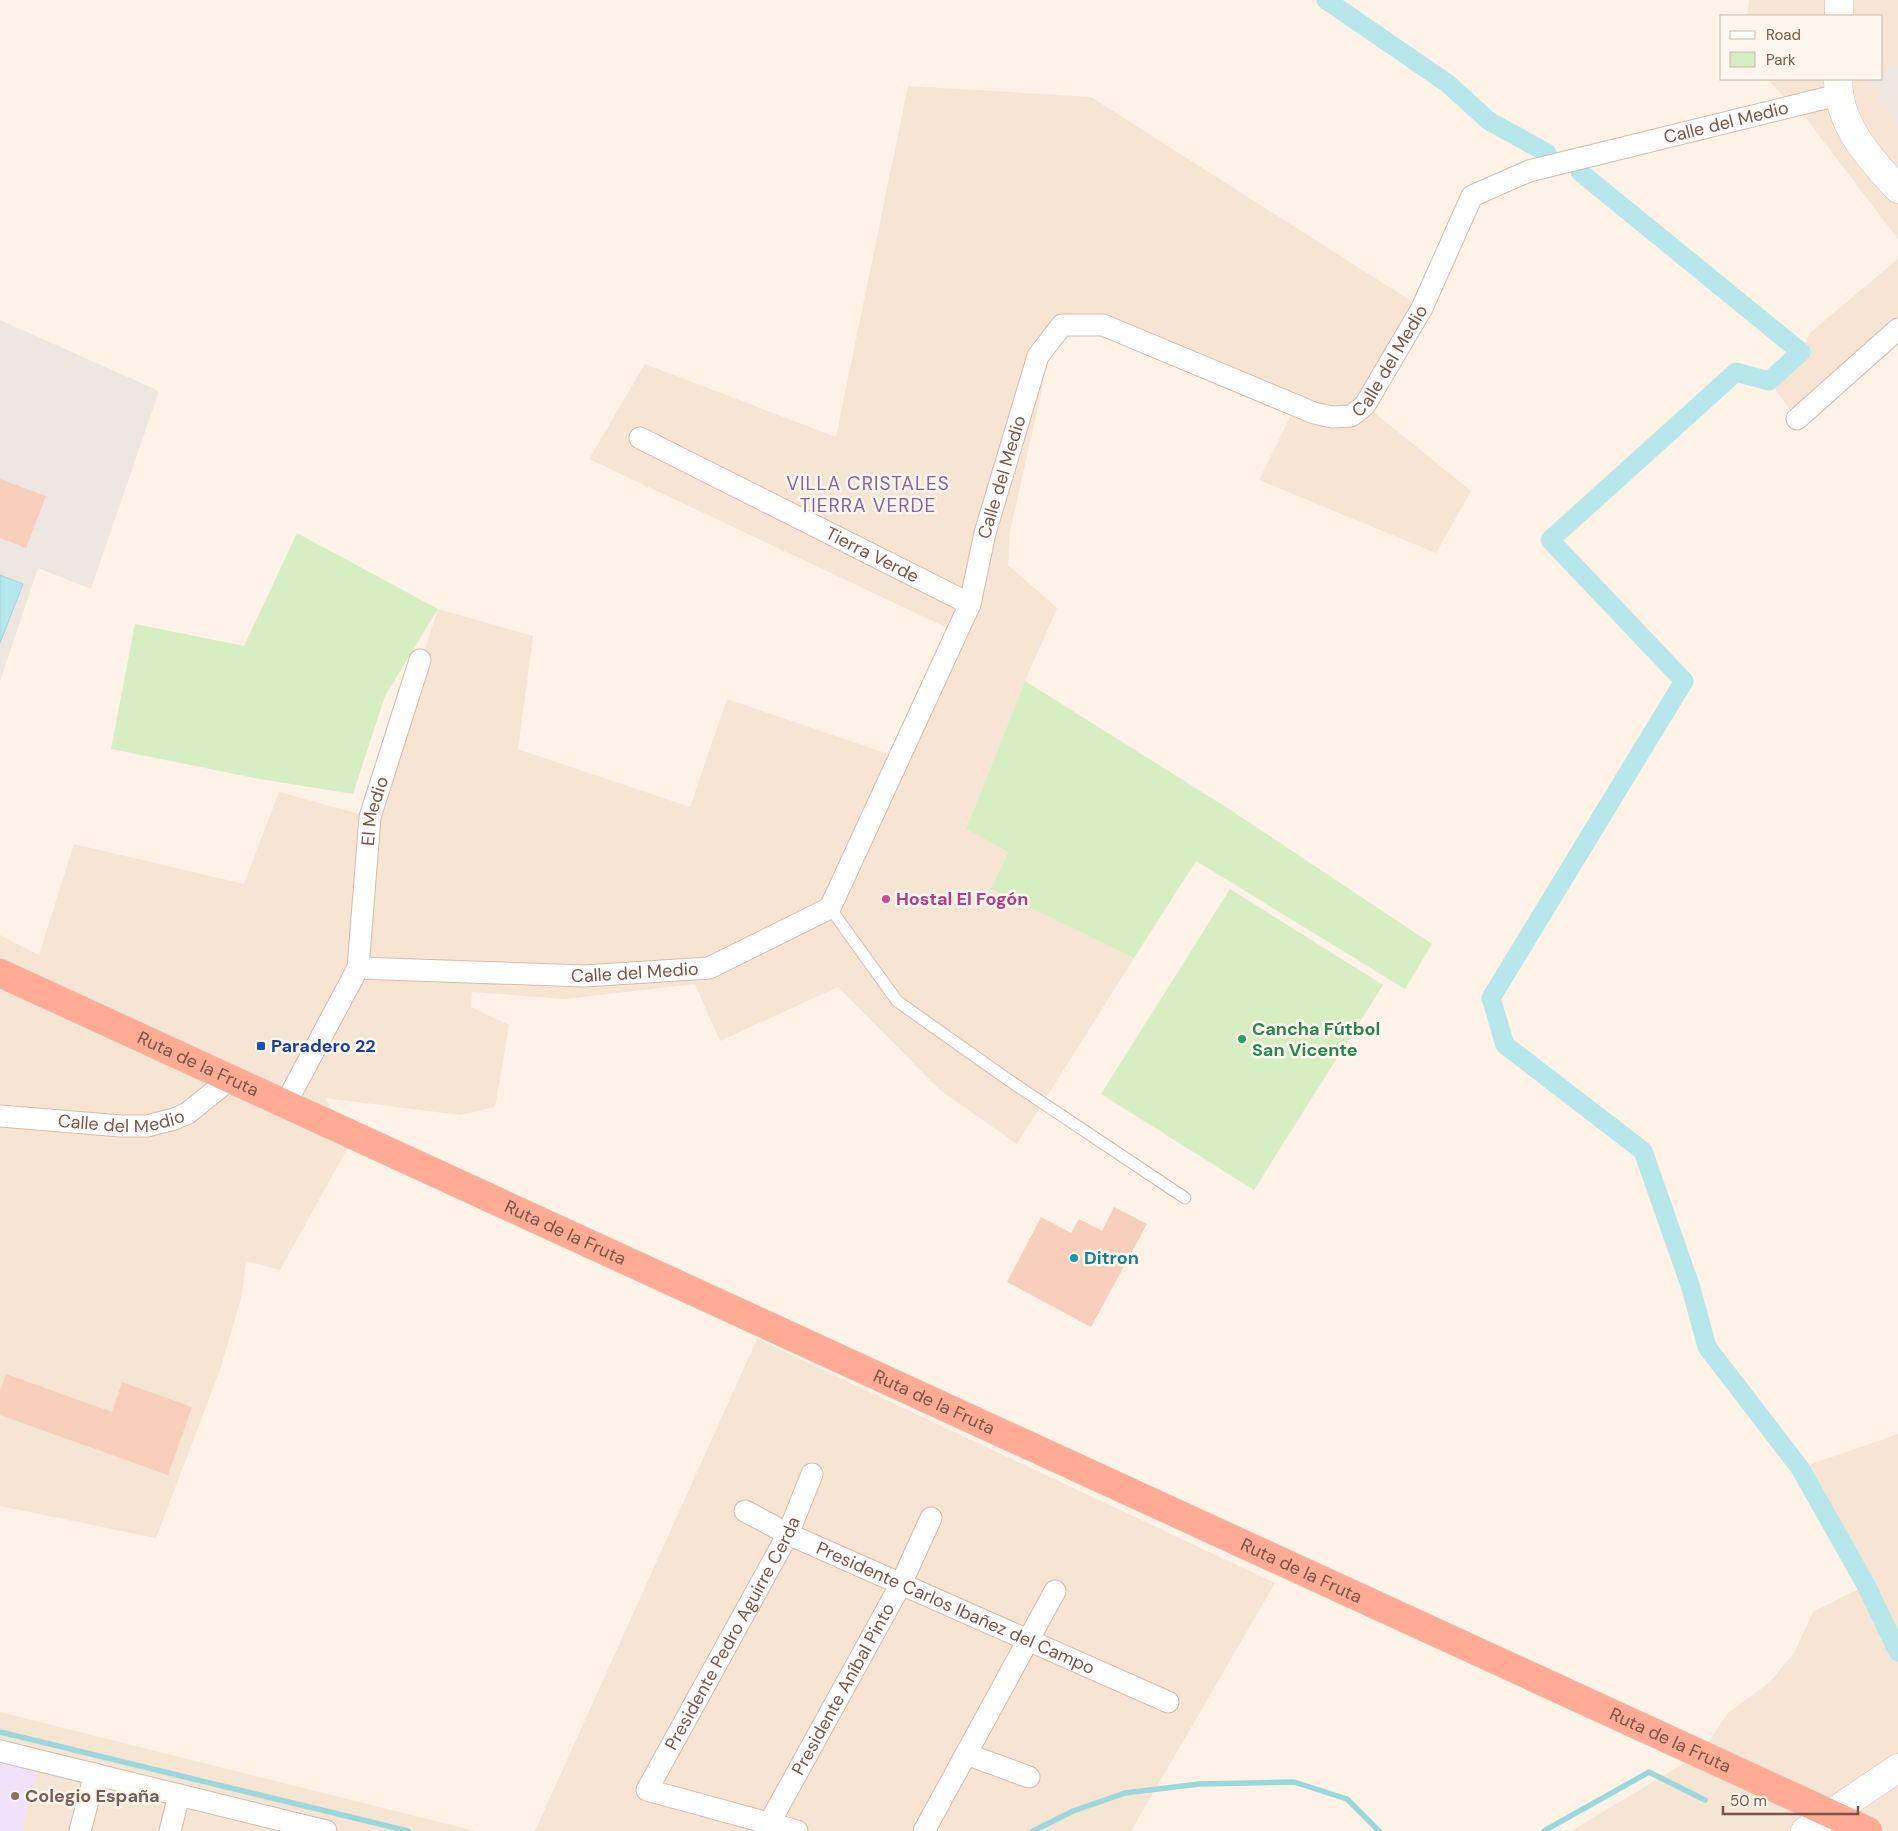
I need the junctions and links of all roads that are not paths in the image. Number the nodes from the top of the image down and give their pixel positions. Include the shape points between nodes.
1 (1839, 0) edge
2 (1839, 15) edge
3 (1838, 87) edge
4 (1898, 189) edge
5 (1898, 329) edge
6 (1797, 419) dead end
7 (640, 438) dead end
8 (970, 604) junction
9 (420, 660) dead end
10 (830, 908) junction
11 (358, 968) junction
12 (0, 973) edge
13 (231, 1078) junction
14 (286, 1103) junction
15 (0, 1116) edge
16 (1185, 1198) dead end
17 (812, 1474) dead end
18 (745, 1511) dead end
19 (931, 1518) dead end
20 (788, 1534) junction
21 (901, 1584) junction
22 (1054, 1591) dead end
23 (1028, 1641) junction
24 (1168, 1702) dead end
25 (0, 1750) edge
26 (966, 1754) junction
27 (1898, 1768) edge
28 (95, 1774) junction
29 (1029, 1777) dead end
30 (180, 1795) junction
31 (1830, 1814) junction
32 (267, 1824) edge
33 (767, 1827) edge
34 (80, 1831) edge
35 (170, 1831) edge
36 (326, 1831) edge
37 (797, 1831) edge
38 (924, 1831) edge
39 (1806, 1831) edge
40 (1868, 1831) edge

1 - 2 street
3 - 4 street via 1845,115 1858,143
3 - 8 street, Calle del Medio via 1529,171 1472,196 1422,308 1365,405 1351,416 1332,417 1314,413 1102,325 1062,325 1038,356 985,533
5 - 6 street
7 - 8 street, Tierra Verde
8 - 10 street, Calle del Medio
9 - 11 street, El Medio via 370,817
10 - 11 street, Calle del Medio via 709,968 584,976
10 - 16 lane via 897,1001
11 - 14 street
12 - 13 highway, Ruta de la Fruta
13 - 14 highway, Ruta de la Fruta
13 - 15 street, Calle del Medio via 188,1113 147,1126
14 - 31 highway, Ruta de la Fruta
17 - 20 street, Presidente Pedro Aguirre Cerda
18 - 20 street, Presidente Carlos Ibañez del Campo
19 - 21 street, Presidente Aníbal Pinto
20 - 21 street, Presidente Carlos Ibañez del Campo
20 - 33 street, Presidente Pedro Aguirre Cerda via 647,1790
21 - 23 street, Presidente Carlos Ibañez del Campo
21 - 33 street, Presidente Aníbal Pinto
22 - 23 street
23 - 24 street, Presidente Carlos Ibañez del Campo
23 - 26 street
25 - 28 street
26 - 29 street
26 - 38 street
27 - 31 street
28 - 30 street
28 - 34 street
30 - 32 street
30 - 35 street
31 - 39 street
31 - 40 highway, Ruta de la Fruta
32 - 36 street
33 - 37 street

